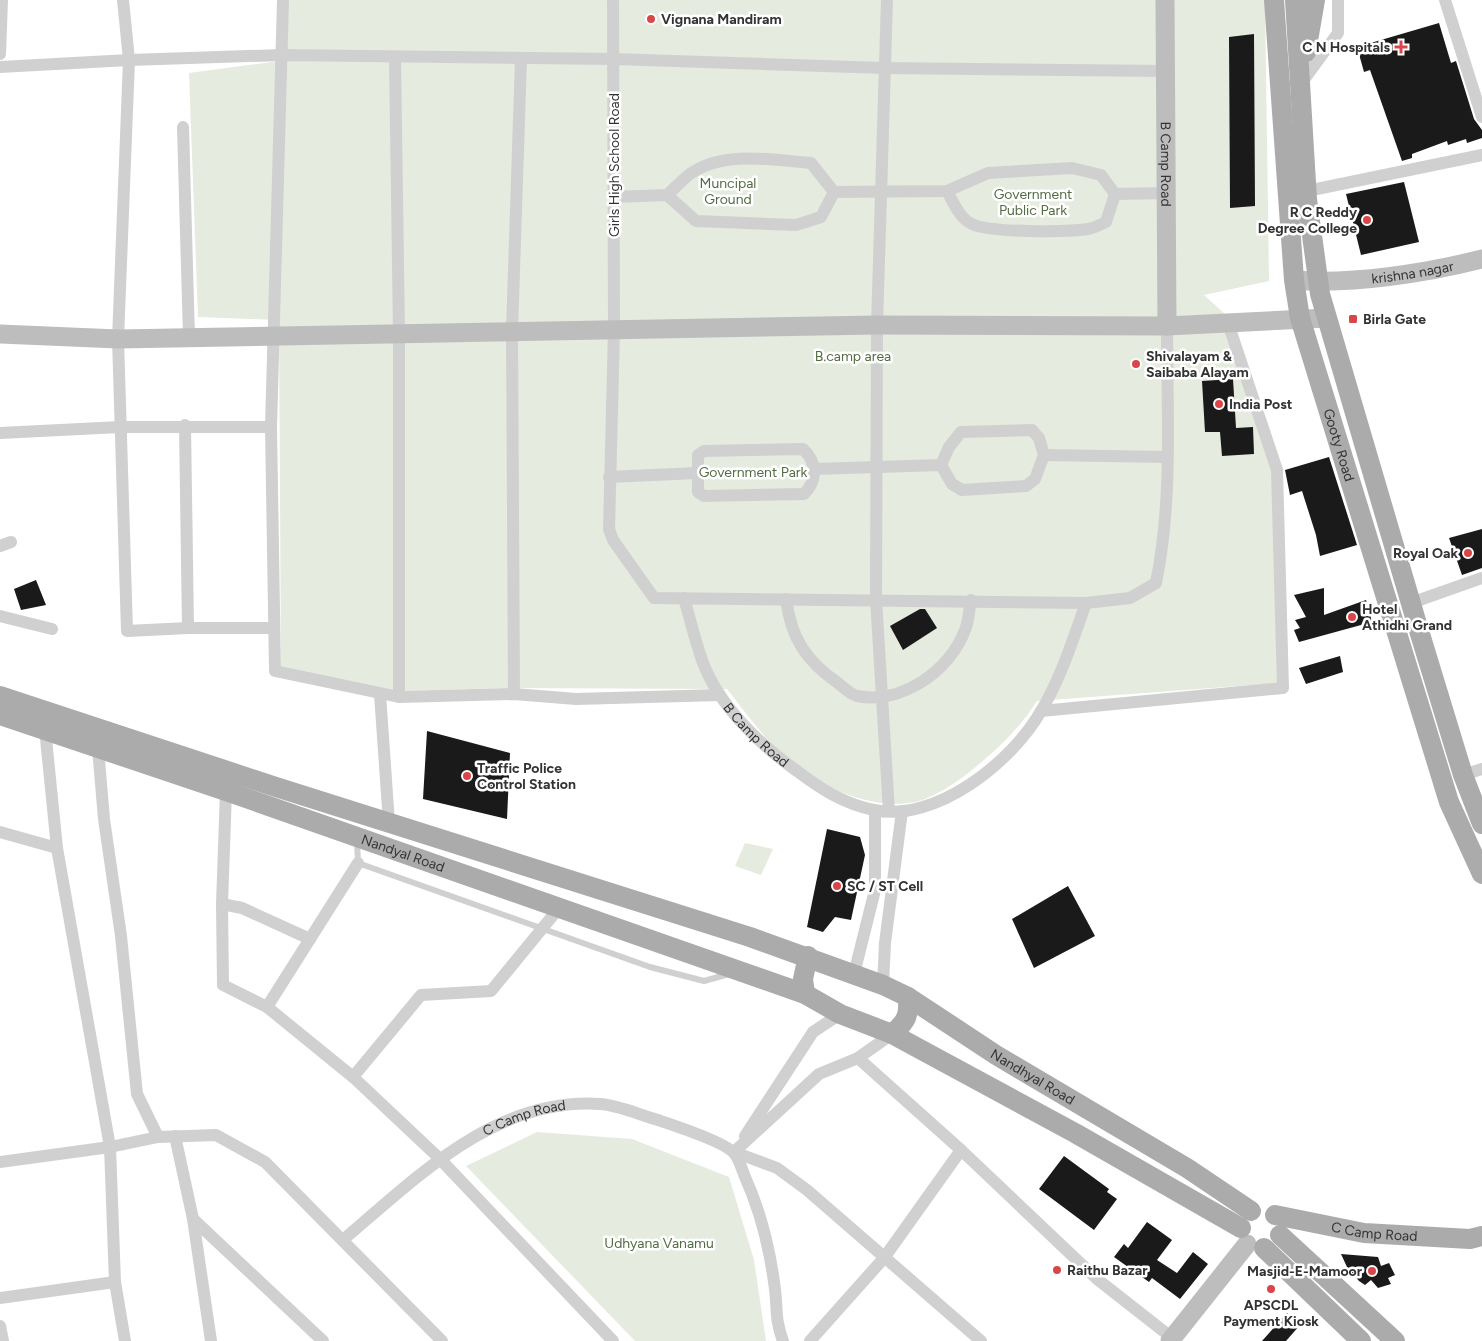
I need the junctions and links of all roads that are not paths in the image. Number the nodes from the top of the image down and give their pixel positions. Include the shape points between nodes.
1 (2, 0) edge
2 (123, 0) edge
3 (282, 0) edge
4 (613, 0) edge
5 (887, 0) edge
6 (1165, 0) edge
7 (1274, 0) edge
8 (1294, 0) edge
9 (1315, 0) edge
10 (1338, 0) edge
11 (1445, 0) edge
12 (0, 54) edge
13 (282, 55) junction
14 (395, 58) junction
15 (521, 59) junction
16 (614, 59) junction
17 (129, 60) junction
18 (0, 67) edge
19 (884, 68) junction
20 (1166, 71) junction
21 (1300, 86) junction
22 (1482, 117) edge
23 (183, 127) dead end
24 (1482, 155) edge
25 (946, 191) junction
26 (1307, 191) junction
27 (834, 192) junction
28 (880, 192) junction
29 (1166, 193) junction
30 (1115, 194) junction
31 (667, 195) junction
32 (614, 197) junction
33 (1482, 259) edge
34 (1294, 280) junction
35 (1318, 282) junction
36 (1300, 318) junction
37 (1327, 318) junction
38 (1228, 322) junction
39 (876, 325) junction
40 (1167, 326) junction
41 (614, 330) junction
42 (512, 331) junction
43 (399, 333) junction
44 (0, 334) edge
45 (273, 335) junction
46 (189, 337) junction
47 (118, 339) junction
48 (185, 426) junction
49 (120, 427) junction
50 (271, 427) junction
51 (0, 433) edge
52 (1044, 455) junction
53 (1167, 457) junction
54 (941, 465) junction
55 (877, 467) junction
56 (814, 469) junction
57 (697, 473) junction
58 (609, 477) junction
59 (1482, 578) edge
60 (684, 598) junction
61 (786, 599) junction
62 (876, 599) junction
63 (970, 600) junction
64 (1086, 603) junction
65 (1411, 603) junction
66 (0, 616) edge
67 (188, 628) junction
68 (274, 628) junction
69 (52, 629) dead end
70 (380, 694) junction
71 (514, 694) junction
72 (720, 695) junction
73 (0, 696) edge
74 (399, 697) junction
75 (882, 697) junction
76 (1041, 711) junction
77 (0, 715) edge
78 (45, 729) junction
79 (98, 748) junction
80 (1473, 772) edge
81 (226, 791) junction
82 (875, 811) junction
83 (888, 811) junction
84 (902, 811) junction
85 (389, 824) junction
86 (1482, 824) edge
87 (0, 832) edge
88 (357, 836) junction
89 (57, 848) junction
90 (358, 863) junction
91 (1482, 874) edge
92 (222, 904) junction
93 (558, 908) junction
94 (541, 929) junction
95 (310, 939) junction
96 (808, 956) junction
97 (739, 971) junction
98 (854, 974) junction
99 (883, 985) junction
100 (806, 994) junction
101 (908, 997) junction
102 (267, 1007) junction
103 (840, 1014) junction
104 (892, 1034) junction
105 (858, 1058) junction
106 (353, 1077) junction
107 (175, 1136) junction
108 (158, 1137) junction
109 (110, 1147) junction
110 (961, 1150) junction
111 (734, 1152) junction
112 (439, 1158) junction
113 (0, 1162) edge
114 (1275, 1215) junction
115 (193, 1219) junction
116 (1251, 1233) junction
117 (1280, 1235) junction
118 (1480, 1238) edge
119 (343, 1240) junction
120 (884, 1258) junction
121 (115, 1282) junction
122 (0, 1298) edge
123 (0, 1326) edge
124 (212, 1339) edge
125 (1173, 1340) edge
126 (3, 1341) edge
127 (125, 1341) edge
128 (323, 1341) edge
129 (442, 1341) edge
130 (613, 1341) edge
131 (783, 1341) edge
132 (810, 1341) edge
133 (981, 1341) edge
134 (1361, 1341) edge
135 (1395, 1341) edge

1 - 12 street
2 - 17 street
3 - 13 street
4 - 16 street, Girls High School Road
5 - 19 street
6 - 20 street, B Camp Road
7 - 34 main road, Gooty Road
8 - 21 main road, Gooty Road
9 - 21 main road
10 - 21 street via 1338,33
11 - 22 street
13 - 14 street
13 - 17 street
13 - 45 street
14 - 15 street
14 - 43 street
15 - 16 street
15 - 42 street
16 - 19 street
16 - 32 street, Girls High School Road
17 - 18 street
17 - 47 street
19 - 20 street
19 - 28 street
20 - 29 street, B Camp Road
21 - 26 main road, Gooty Road
23 - 46 street
24 - 26 street
25 - 28 street
25 - 30 street via 988,172 1072,168 1101,175
25 - 30 street via 961,215 972,224 988,229 1034,230 1089,229 1106,222
26 - 35 main road, Gooty Road
27 - 28 street
27 - 31 street via 811,163 729,160 690,173
27 - 31 street via 821,217 796,225 696,221
28 - 39 street
29 - 30 street
29 - 40 street, B Camp Road
31 - 32 street
32 - 41 street, Girls High School Road
33 - 35 street, krishna nagar via 1455,266 1341,282
34 - 35 street, krishna nagar
34 - 36 main road, Gooty Road
35 - 37 main road, Gooty Road
36 - 37 street
36 - 38 street
36 - 91 main road, Gooty Road via 1449,802
37 - 65 main road, Gooty Road
38 - 40 street
38 - 76 street via 1277,470 1283,688
39 - 40 street
39 - 41 street
39 - 55 street
40 - 53 street
41 - 42 street
41 - 58 street, Girls High School Road
42 - 43 street
42 - 71 street
43 - 45 street
43 - 74 street
44 - 47 street
45 - 46 street
45 - 50 street
46 - 47 street
47 - 49 street
48 - 49 street
48 - 50 street
48 - 67 street
49 - 51 street
49 - 67 street via 127,631
50 - 68 street
52 - 53 street
52 - 54 street via 1035,478 1026,486 962,490 952,484
52 - 54 street via 1039,438 1032,430 960,432
53 - 64 street via 1162,554 1156,583 1130,598
54 - 55 street
55 - 56 street
55 - 62 street
56 - 57 street via 812,457 803,449 704,451 698,455
56 - 57 street via 812,486 804,494 704,496 698,492
57 - 58 street
58 - 60 street, Girls High School Road via 609,529 613,540 654,598
59 - 65 street
60 - 61 street
60 - 72 street, B Camp Road via 702,662
61 - 62 street
61 - 75 street via 789,618 803,653 855,696
62 - 63 street
62 - 75 street
63 - 64 street
63 - 75 street via 966,629 951,656 925,680 892,696
64 - 76 street, B Camp Road
65 - 80 main road, Gooty Road
66 - 69 street
67 - 68 street
68 - 70 street via 275,671
70 - 74 street
70 - 85 street
71 - 72 street via 576,699
71 - 74 street
72 - 82 street, B Camp Road via 753,734 786,763 830,795
73 - 85 main road, Nandyal Road
75 - 83 street
76 - 84 street, B Camp Road via 1015,746 992,769 962,790 928,805
77 - 78 main road, Nandyal Road
78 - 79 main road, Nandyal Road
78 - 89 street
79 - 81 main road, Nandyal Road
79 - 108 street via 137,1094
80 - 86 main road, Gooty Road
81 - 88 main road, Nandyal Road
81 - 92 street
82 - 83 street, B Camp Road
82 - 98 street via 875,890
83 - 84 street, B Camp Road
84 - 99 street via 885,943
85 - 96 main road, Nandyal Road
87 - 89 street
88 - 90 lane
88 - 93 main road, Nandyal Road
89 - 109 street
90 - 94 lane
90 - 95 street
92 - 95 street via 242,908
92 - 102 street via 223,985
93 - 94 street
93 - 97 main road, Nandyal Road
94 - 97 lane via 704,981
94 - 106 street via 491,991 421,995
95 - 102 street
96 - 98 main road, Nandhyal Road
96 - 100 main road via 803,979
97 - 100 main road, Nandyal Road
98 - 99 main road, Nandhyal Road
99 - 101 main road, Nandhyal Road
100 - 103 main road, Nandyal Road
101 - 104 main road via 905,1023
101 - 116 main road, Nandhyal Road via 996,1055 1187,1168
102 - 106 street
103 - 104 main road, Nandyal Road
103 - 111 street via 813,1032
104 - 105 street
104 - 116 main road, Nandyal Road
105 - 110 street
105 - 111 street via 818,1074
106 - 112 street
107 - 108 street
107 - 115 street
107 - 119 street via 216,1135 265,1162
108 - 109 street
109 - 113 street
109 - 121 street
110 - 120 street
110 - 125 street via 1097,1279
111 - 112 street, C Camp Road via 685,1128 601,1104 559,1105 519,1116
111 - 120 street, C Camp Road via 777,1168
111 - 131 street via 755,1198 765,1232 775,1283 776,1323
112 - 119 street, C Camp Road
112 - 130 street
114 - 116 main road, C Camp Road via 1266,1209
114 - 117 main road via 1280,1224
114 - 118 main road, C Camp Road via 1364,1233
115 - 124 street
115 - 128 street
116 - 117 main road via 1274,1244
116 - 125 street
116 - 134 main road
117 - 135 main road
119 - 129 street
120 - 132 street
120 - 133 street, C Camp Road
121 - 122 street
121 - 127 street
123 - 126 street

